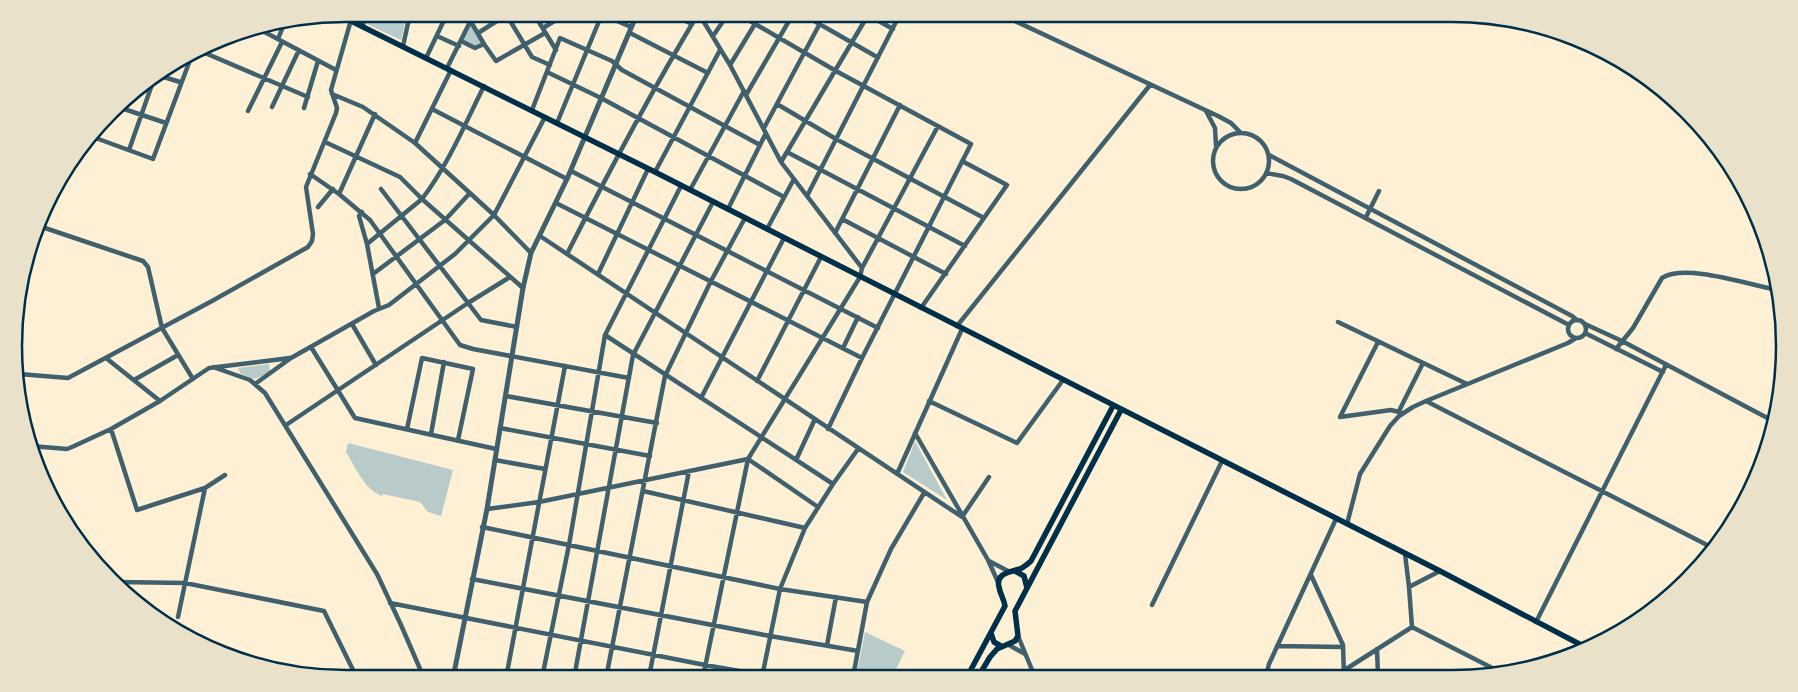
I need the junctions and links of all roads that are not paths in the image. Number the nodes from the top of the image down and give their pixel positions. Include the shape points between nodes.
1 (349, 22) edge
2 (354, 22) edge
3 (363, 22) edge
4 (408, 22) edge
5 (443, 22) edge
6 (471, 22) joint
7 (495, 22) edge
8 (512, 22) edge
9 (539, 22) edge
10 (555, 22) edge
11 (599, 22) edge
12 (616, 22) edge
13 (634, 22) edge
14 (688, 22) edge
15 (704, 22) edge
16 (723, 22) edge
17 (752, 22) edge
18 (789, 22) edge
19 (816, 22) edge
20 (863, 22) edge
21 (880, 22) edge
22 (896, 22) edge
23 (1017, 22) edge
24 (692, 24) joint
25 (755, 24) junction
26 (819, 24) junction
27 (363, 26) junction
28 (283, 29) edge
29 (892, 29) junction
30 (544, 30) junction
31 (630, 30) junction
32 (266, 33) edge
33 (478, 33) junction
34 (437, 36) junction
35 (713, 36) junction
36 (780, 38) junction
37 (280, 40) junction
38 (460, 43) junction
39 (852, 43) junction
40 (484, 44) junction
41 (524, 44) junction
42 (403, 46) junction
43 (298, 50) junction
44 (556, 50) junction
45 (587, 50) junction
46 (720, 50) junction
47 (804, 53) junction
48 (207, 54) edge
49 (673, 55) junction
50 (877, 57) junction
51 (426, 58) junction
52 (318, 61) junction
53 (188, 64) edge
54 (550, 65) junction
55 (616, 65) junction
56 (730, 65) junction
57 (449, 69) junction
58 (336, 70) junction
59 (836, 71) junction
60 (547, 72) junction
61 (708, 73) junction
62 (164, 78) edge
63 (263, 78) junction
64 (180, 82) junction
65 (573, 85) junction
66 (1150, 85) junction
67 (484, 86) junction
68 (863, 86) junction
69 (152, 87) edge
70 (282, 87) junction
71 (655, 88) junction
72 (745, 93) junction
73 (332, 94) junction
74 (308, 97) junction
75 (601, 98) junction
76 (777, 104) junction
77 (900, 105) junction
78 (272, 107) dead end
79 (690, 107) junction
80 (304, 108) dead end
81 (432, 109) junction
82 (125, 110) edge
83 (532, 110) junction
84 (1205, 110) junction
85 (248, 111) dead end
86 (375, 114) junction
87 (141, 115) junction
88 (545, 117) junction
89 (639, 118) junction
90 (806, 122) junction
91 (166, 123) junction
92 (557, 123) junction
93 (464, 126) junction
94 (724, 126) junction
95 (938, 126) junction
96 (765, 130) junction
97 (1240, 132) junction
98 (674, 137) junction
99 (585, 138) junction
100 (98, 139) edge
101 (836, 139) junction
102 (325, 142) junction
103 (415, 143) junction
104 (760, 145) junction
105 (1216, 147) junction
106 (129, 150) junction
107 (787, 152) junction
108 (618, 154) junction
109 (356, 155) junction
110 (1269, 156) junction
111 (525, 157) junction
112 (708, 157) junction
113 (873, 159) junction
114 (962, 161) junction
115 (781, 162) junction
116 (443, 167) junction
117 (648, 169) junction
118 (571, 171) junction
119 (821, 171) junction
120 (655, 172) junction
121 (310, 174) junction
122 (1266, 174) junction
123 (744, 176) junction
124 (910, 178) junction
125 (567, 179) junction
126 (794, 179) junction
127 (681, 186) junction
128 (600, 187) junction
129 (381, 189) dead end
130 (333, 190) junction
131 (690, 190) junction
132 (857, 190) junction
133 (1379, 191) dead end
134 (470, 193) junction
135 (340, 194) junction
136 (807, 196) junction
137 (944, 196) junction
138 (784, 197) junction
139 (422, 199) junction
140 (713, 202) junction
141 (632, 203) junction
142 (556, 204) junction
143 (318, 207) dead end
144 (728, 209) junction
145 (894, 209) junction
146 (1370, 209) junction
147 (362, 212) junction
148 (494, 215) junction
149 (401, 216) junction
150 (1366, 217) junction
151 (585, 218) junction
152 (745, 218) junction
153 (984, 218) junction
154 (665, 219) junction
155 (842, 219) junction
156 (445, 220) junction
157 (929, 227) junction
158 (45, 228) edge
159 (767, 229) junction
160 (835, 233) junction
161 (380, 234) junction
162 (616, 234) junction
163 (697, 235) junction
164 (540, 236) junction
165 (784, 238) junction
166 (878, 238) junction
167 (419, 240) junction
168 (468, 240) junction
169 (367, 244) junction
170 (965, 246) junction
171 (648, 250) junction
172 (727, 251) junction
173 (531, 253) junction
174 (567, 254) junction
175 (397, 257) junction
176 (822, 257) junction
177 (914, 257) junction
178 (439, 266) junction
179 (680, 266) junction
180 (862, 268) junction
181 (767, 271) junction
182 (373, 274) junction
183 (598, 274) junction
184 (946, 274) junction
185 (510, 277) junction
186 (860, 277) junction
187 (712, 281) junction
188 (416, 284) junction
189 (523, 288) junction
190 (1770, 288) edge
191 (804, 290) junction
192 (627, 293) junction
193 (895, 295) junction
194 (751, 302) junction
195 (468, 303) junction
196 (379, 308) junction
197 (921, 308) junction
198 (841, 309) junction
199 (656, 313) junction
200 (858, 317) junction
201 (1577, 320) junction
202 (443, 321) junction
203 (788, 321) junction
204 (1338, 322) dead end
205 (352, 324) junction
206 (1585, 324) junction
207 (1569, 326) junction
208 (517, 327) junction
209 (162, 328) junction
210 (878, 328) junction
211 (960, 328) junction
212 (686, 333) junction
213 (1585, 333) junction
214 (605, 335) junction
215 (1571, 335) junction
216 (823, 338) junction
217 (1576, 338) junction
218 (1622, 341) junction
219 (1378, 342) junction
220 (1568, 343) junction
221 (311, 347) junction
222 (842, 348) junction
223 (1616, 349) junction
224 (178, 355) junction
225 (633, 355) junction
226 (512, 356) junction
227 (106, 358) junction
228 (291, 358) junction
229 (723, 358) junction
230 (862, 358) junction
231 (444, 362) junction
232 (1423, 363) junction
233 (376, 365) junction
234 (1666, 365) junction
235 (565, 366) junction
236 (213, 367) junction
237 (1663, 372) junction
238 (599, 373) junction
239 (24, 374) edge
240 (665, 376) junction
241 (629, 378) junction
242 (193, 379) junction
243 (134, 380) junction
244 (1063, 380) junction
245 (758, 381) junction
246 (255, 384) junction
247 (1467, 384) junction
248 (339, 391) junction
249 (506, 396) junction
250 (701, 398) junction
251 (786, 399) junction
252 (160, 400) junction
253 (930, 401) junction
254 (1426, 401) junction
255 (558, 405) junction
256 (1113, 406) junction
257 (1121, 410) junction
258 (592, 411) junction
259 (1401, 412) junction
260 (622, 417) junction
261 (1767, 418) edge
262 (815, 419) junction
263 (657, 423) junction
264 (286, 425) junction
265 (500, 428) junction
266 (111, 429) junction
267 (407, 429) junction
268 (828, 429) junction
269 (431, 434) junction
270 (915, 434) junction
271 (762, 437) junction
272 (551, 438) junction
273 (458, 440) junction
274 (586, 445) junction
275 (39, 447) edge
276 (496, 449) junction
277 (858, 449) junction
278 (616, 450) junction
279 (650, 456) junction
280 (748, 459) junction
281 (495, 460) junction
282 (796, 460) junction
283 (1222, 461) junction
284 (545, 469) junction
285 (689, 471) junction
286 (897, 474) junction
287 (225, 475) dead end
288 (989, 477) dead end
289 (645, 480) junction
290 (833, 484) junction
291 (609, 487) junction
292 (205, 488) junction
293 (643, 491) junction
294 (1602, 491) junction
295 (924, 492) junction
296 (578, 494) junction
297 (683, 500) junction
298 (539, 502) junction
299 (818, 506) junction
300 (487, 509) junction
301 (736, 512) junction
302 (962, 517) junction
303 (1336, 519) junction
304 (1347, 524) junction
305 (482, 527) junction
306 (805, 528) junction
307 (532, 538) junction
308 (569, 545) junction
309 (1707, 545) edge
310 (597, 551) junction
311 (1405, 554) junction
312 (629, 558) junction
313 (988, 560) junction
314 (671, 566) junction
315 (1015, 570) junction
316 (1008, 571) junction
317 (1440, 572) junction
318 (1311, 575) junction
319 (722, 577) junction
320 (472, 579) junction
321 (125, 582) edge
322 (998, 582) junction
323 (185, 583) junction
324 (523, 588) junction
325 (1027, 588) junction
326 (1410, 588) junction
327 (780, 589) junction
328 (558, 594) junction
329 (836, 597) junction
330 (589, 600) junction
331 (867, 602) junction
332 (390, 603) junction
333 (1152, 605) dead end
334 (620, 606) junction
335 (661, 614) junction
336 (178, 617) dead end
337 (465, 617) junction
338 (1536, 622) junction
339 (713, 624) junction
340 (516, 627) junction
341 (1412, 627) junction
342 (991, 633) junction
343 (551, 634) junction
344 (770, 636) junction
345 (1018, 636) junction
346 (580, 640) junction
347 (1579, 644) edge
348 (1009, 645) junction
349 (612, 646) junction
350 (827, 646) junction
351 (1001, 646) junction
352 (1277, 646) junction
353 (1343, 647) junction
354 (1377, 649) junction
355 (858, 651) junction
356 (653, 654) junction
357 (1026, 655) junction
358 (705, 665) junction
359 (1489, 667) edge
360 (353, 670) edge
361 (420, 670) edge
362 (455, 670) edge
363 (508, 670) edge
364 (544, 670) edge
365 (575, 670) edge
366 (608, 670) edge
367 (650, 670) edge
368 (704, 670) edge
369 (731, 670) edge
370 (764, 670) edge
371 (854, 670) edge
372 (971, 670) edge
373 (982, 670) edge
374 (1032, 670) edge
375 (1268, 670) edge
376 (1345, 670) edge
377 (1350, 670) edge
378 (1378, 670) edge

1 - 58 street
2 - 27 main road
3 - 27 street
4 - 42 street
5 - 34 street
6 - 33 street
6 - 38 street
7 - 33 street
8 - 41 street
9 - 30 street
10 - 30 street
11 - 45 street
12 - 31 street
13 - 31 street
14 - 24 street
15 - 35 street
16 - 35 street
17 - 25 street
18 - 36 street
19 - 26 street
20 - 39 street
21 - 29 street
22 - 29 street
23 - 66 street
24 - 49 street
25 - 36 street
25 - 56 street
26 - 39 street
26 - 47 street
27 - 42 main road
28 - 37 street
29 - 50 street
30 - 41 street
30 - 44 street
31 - 49 street
31 - 55 street
32 - 37 street
33 - 40 street
34 - 38 street
34 - 51 street
35 - 46 street
36 - 47 street
36 - 72 street
37 - 43 street
37 - 63 street
38 - 40 street via 475,48
38 - 57 street
39 - 50 street
39 - 59 street
40 - 41 street via 496,60
41 - 54 street via 532,57
42 - 51 main road
43 - 52 street
43 - 70 street
44 - 45 street via 560,38
44 - 54 street
45 - 55 street
45 - 65 street
46 - 56 street
46 - 61 street
47 - 59 street
47 - 76 street
48 - 63 street
49 - 61 street
49 - 71 street
50 - 68 street
51 - 57 main road
52 - 58 street
52 - 74 street
53 - 64 street
54 - 60 street
55 - 71 street
55 - 75 street
56 - 72 street
57 - 67 main road
57 - 81 street
58 - 73 street
59 - 68 street
59 - 90 street
60 - 65 street
60 - 83 street
61 - 79 street
62 - 64 street
63 - 70 street
63 - 85 street
64 - 91 street
65 - 75 street
65 - 92 street
66 - 84 street
66 - 211 street
67 - 83 main road
67 - 93 street
68 - 77 street
68 - 101 street
69 - 87 street
70 - 74 street
70 - 78 street
71 - 79 street
71 - 89 street
72 - 94 street
72 - 96 street
73 - 86 street
73 - 102 street via 337,111
74 - 80 street
75 - 89 street
75 - 99 street
76 - 90 street
76 - 96 street
77 - 95 street
77 - 113 street
79 - 94 street
79 - 98 street
81 - 93 street
81 - 103 street
82 - 87 street
83 - 88 main road
84 - 97 street via 1231,123
84 - 105 street via 1215,128
86 - 103 street
86 - 109 street
87 - 91 street
87 - 106 street
88 - 92 main road
88 - 111 street
89 - 98 street
89 - 108 street
90 - 101 street
90 - 107 street
91 - 106 street via 153,159
92 - 99 main road
93 - 111 street
93 - 116 street
94 - 104 street
94 - 112 street
95 - 114 street via 971,144
95 - 124 street
96 - 104 street
96 - 115 street
97 - 105 street via 1222,139
97 - 110 street via 1262,141
98 - 112 street
98 - 120 street
99 - 108 main road
99 - 118 street
100 - 106 street
101 - 113 street
101 - 119 street
102 - 109 street
102 - 121 street
103 - 116 street
104 - 123 street
105 - 122 street via 1214,170 1231,187 1247,188
107 - 115 street
107 - 119 street
108 - 117 main road
108 - 128 street
109 - 135 street via 351,174
109 - 139 street via 400,176
110 - 122 street
110 - 146 street
111 - 125 street
111 - 148 street
112 - 123 street
112 - 131 street
113 - 124 street
113 - 132 street
114 - 137 street
114 - 153 street via 1007,185
115 - 126 street
116 - 134 street
116 - 139 street
117 - 120 main road
117 - 141 street
118 - 125 street
118 - 128 street
119 - 132 street
119 - 136 street
120 - 127 main road
121 - 130 street
121 - 209 street via 306,187 313,234 308,247
122 - 150 street via 1291,179
123 - 138 street
123 - 144 street
124 - 137 street
124 - 145 street
125 - 142 street
126 - 136 street
126 - 138 street
127 - 131 main road
127 - 154 street
128 - 141 street
128 - 151 street
129 - 149 street
130 - 135 street
130 - 143 street
131 - 140 main road
132 - 145 street
132 - 155 street
133 - 146 street
134 - 148 street
134 - 156 street
135 - 147 street
136 - 160 street
137 - 153 street
137 - 157 street
138 - 159 street
139 - 149 street
139 - 156 street
140 - 144 main road
140 - 163 street
141 - 154 street
141 - 162 street
142 - 151 street
142 - 164 street
144 - 152 main road
145 - 157 street
145 - 166 street
146 - 150 street
146 - 201 street
147 - 161 street
147 - 169 street via 359,216
148 - 168 street
148 - 173 street
149 - 161 street
149 - 167 street
150 - 207 street
151 - 162 street
151 - 174 street
152 - 159 main road
152 - 172 street
153 - 170 street
154 - 163 street
154 - 171 street
155 - 160 street
155 - 166 street
156 - 167 street
156 - 168 street
157 - 170 street
157 - 177 street
158 - 209 street via 143,261 148,267
159 - 165 main road
160 - 180 street
161 - 169 street
161 - 175 street
162 - 171 street
162 - 183 street
163 - 172 street
163 - 179 street
164 - 173 street
164 - 174 street
165 - 176 main road
165 - 181 street
166 - 177 street
166 - 180 street
167 - 175 street
167 - 178 street
168 - 178 street
168 - 185 street
169 - 182 street
170 - 184 street
171 - 179 street
171 - 192 street
172 - 181 street
172 - 187 street
173 - 189 street
174 - 183 street
175 - 182 street
175 - 188 street
176 - 186 main road
176 - 191 street
177 - 184 street
177 - 193 street
178 - 188 street
178 - 195 street
179 - 187 street
179 - 199 street
180 - 186 street
181 - 191 street
181 - 194 street
182 - 196 street
183 - 192 street
184 - 197 street
185 - 189 street
185 - 195 street
186 - 193 main road
186 - 198 street
187 - 194 street
187 - 212 street
188 - 196 street via 389,305
188 - 202 street
189 - 208 street
190 - 218 street via 1701,274 1669,274 1662,278
191 - 198 street
191 - 203 street
192 - 199 street
192 - 214 street
193 - 197 main road
193 - 210 street
194 - 203 street
194 - 229 street
195 - 202 street
195 - 208 street via 482,320
196 - 205 street
197 - 211 main road
198 - 200 street
198 - 216 street
199 - 212 street
199 - 225 street
200 - 210 street
200 - 222 street
201 - 206 street
201 - 207 street
202 - 226 street via 460,345
202 - 233 street
203 - 216 street
203 - 245 street
204 - 219 street
205 - 221 street
205 - 233 street
206 - 213 street
206 - 218 street
207 - 215 street
208 - 226 street
209 - 224 street
209 - 227 street
210 - 230 street
211 - 244 main road
211 - 253 street
212 - 229 street
212 - 240 street
213 - 217 street
213 - 223 street
214 - 225 street
214 - 238 street
215 - 217 street
215 - 220 street
216 - 222 street
216 - 251 street
217 - 220 street
218 - 223 street
218 - 234 street
219 - 232 street
219 - 259 street via 1340,417 1391,410
220 - 247 street
221 - 228 street
221 - 248 street
222 - 230 street
223 - 237 street
224 - 242 street
224 - 243 street
225 - 240 street
225 - 241 street
226 - 235 street
226 - 249 street
227 - 239 street via 68,378
227 - 243 street
228 - 236 street
228 - 246 street
229 - 245 street
229 - 250 street
230 - 268 street
231 - 267 street via 422,358
231 - 269 street
231 - 273 street via 472,369
232 - 247 street
232 - 259 street
233 - 248 street
234 - 237 street
234 - 261 street
235 - 238 street
235 - 255 street
236 - 242 street
236 - 246 street
237 - 294 street
238 - 241 street
238 - 258 street
240 - 250 street
240 - 263 street
241 - 260 street
242 - 252 street
243 - 252 street
244 - 253 street via 1017,443
244 - 256 main road
245 - 251 street
246 - 264 street via 265,393
247 - 254 street
248 - 264 street
248 - 267 street via 355,418
249 - 255 street
249 - 265 street
250 - 271 street
251 - 262 street
251 - 271 street
252 - 266 street
253 - 270 street
254 - 259 street
254 - 294 street
255 - 258 street
255 - 272 street
256 - 257 main road
256 - 315 main road via 1032,561
257 - 283 main road
257 - 325 main road
258 - 260 street
258 - 274 street
259 - 304 street via 1360,474
260 - 263 street
260 - 278 street
262 - 268 street
262 - 282 street
263 - 279 street
264 - 332 street via 358,541
265 - 272 street
265 - 276 street
266 - 275 street via 67,449
266 - 292 street via 137,510
267 - 269 street
268 - 277 street
269 - 273 street
270 - 286 street
270 - 302 street
271 - 280 street
271 - 282 street
272 - 274 street
272 - 284 street
273 - 276 street
274 - 278 street
274 - 296 street
276 - 281 street
277 - 286 street
277 - 290 street
278 - 279 street
278 - 291 street
279 - 289 street
280 - 285 street
280 - 299 street
280 - 301 street
281 - 284 street
281 - 300 street
282 - 290 street
283 - 303 main road
283 - 333 street
284 - 298 street
285 - 289 street
285 - 297 street
286 - 295 street
287 - 292 street
288 - 302 street
289 - 291 street
289 - 293 street
290 - 299 street
291 - 296 street
291 - 310 street
292 - 323 street
293 - 297 street
293 - 312 street
294 - 309 street
294 - 338 street
295 - 302 street
295 - 331 street via 891,549
296 - 298 street
296 - 308 street
297 - 301 street
297 - 314 street
298 - 300 street
298 - 307 street
299 - 306 street
300 - 305 street
301 - 306 street
301 - 319 street
302 - 313 street
303 - 304 main road
303 - 318 street
304 - 311 main road
305 - 307 street
305 - 320 street
306 - 327 street
307 - 308 street
307 - 324 street
308 - 310 street
308 - 328 street
310 - 312 street
310 - 330 street
311 - 317 main road
311 - 326 street
312 - 314 street
312 - 334 street
313 - 316 street
313 - 322 street
314 - 319 street
314 - 335 street
315 - 316 main road
315 - 325 main road via 1024,576
316 - 322 main road
317 - 326 street
317 - 338 main road
318 - 352 street
318 - 353 street
319 - 327 street
319 - 339 street
320 - 324 street
320 - 337 street
321 - 323 street
322 - 342 main road via 1005,606
323 - 336 street
323 - 360 street via 324,611
324 - 328 street
324 - 340 street
325 - 345 main road via 1015,611
326 - 341 street
327 - 329 street
327 - 344 street
328 - 330 street
328 - 343 street
329 - 331 street
329 - 350 street
330 - 334 street
330 - 346 street
331 - 355 street
332 - 337 street
332 - 361 street
334 - 335 street
334 - 349 street
335 - 339 street
335 - 356 street
337 - 340 street
337 - 362 street
338 - 347 main road
339 - 344 street
339 - 358 street
340 - 343 street
340 - 363 street
341 - 354 street
341 - 359 street
342 - 351 main road via 994,642
342 - 372 main road
343 - 346 street
343 - 364 street
344 - 350 street
344 - 370 street
345 - 348 main road
345 - 357 street
346 - 349 street
346 - 365 street
348 - 351 main road
348 - 357 street
349 - 356 street
349 - 366 street
350 - 355 street
351 - 373 main road
352 - 353 street
352 - 375 street
353 - 376 street
354 - 377 street
354 - 378 street
355 - 371 street
356 - 358 street
356 - 367 street
357 - 374 street
358 - 368 street
358 - 369 street

